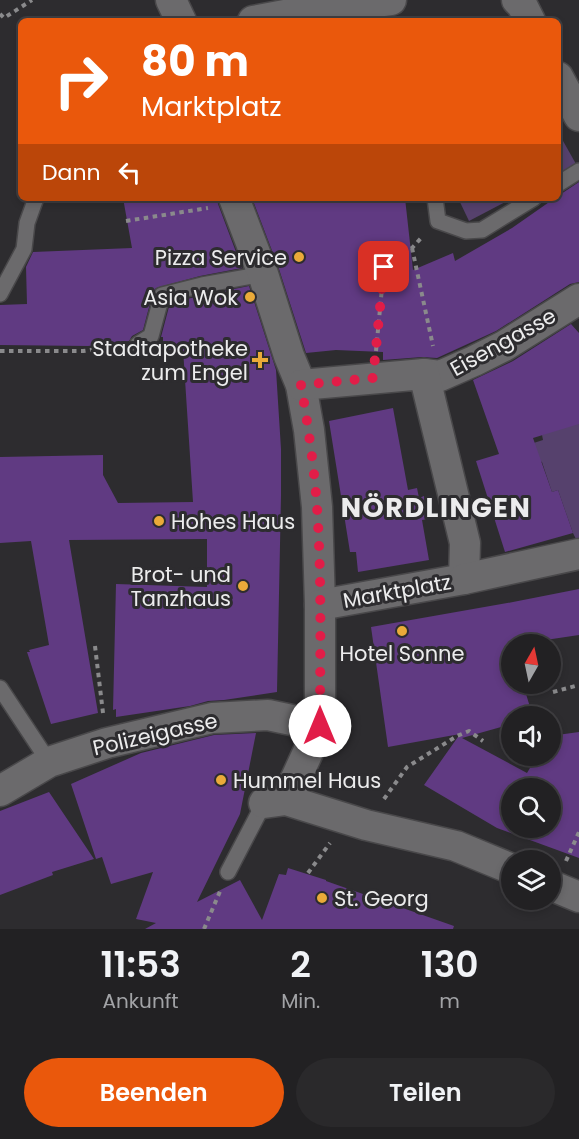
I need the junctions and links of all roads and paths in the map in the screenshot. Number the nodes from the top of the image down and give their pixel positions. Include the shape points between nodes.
1 (32, 0) edge
2 (171, 0) edge
3 (391, 0) edge
4 (517, 0) edge
5 (0, 14) edge
6 (312, 16) edge
7 (180, 18) edge
8 (288, 18) edge
9 (528, 18) edge
10 (561, 83) edge
11 (579, 116) edge
12 (579, 171) edge
13 (561, 182) edge
14 (35, 201) edge
15 (235, 201) edge
16 (435, 201) edge
17 (529, 201) edge
18 (126, 221) dead end
19 (438, 221) junction
20 (412, 248) junction
21 (263, 274) junction
22 (0, 294) edge
23 (579, 299) edge
24 (138, 344) joint
25 (0, 351) edge
26 (432, 375) junction
27 (373, 378) junction
28 (301, 385) junction
29 (579, 554) edge
30 (464, 579) junction
31 (320, 605) junction
32 (95, 646) dead end
33 (579, 685) edge
34 (0, 688) edge
35 (561, 690) edge
36 (320, 726) junction
37 (483, 741) dead end
38 (107, 743) junction
39 (49, 762) junction
40 (0, 791) edge
41 (275, 801) junction
42 (366, 825) junction
43 (334, 837) dead end
44 (501, 864) edge
45 (228, 872) joint
46 (308, 873) dead end
47 (561, 890) edge
48 (579, 897) edge
49 (204, 929) edge

1 - 5 path via 4,18
2 - 7 street
3 - 6 street
4 - 9 street
6 - 8 street
10 - 11 street
12 - 13 lane
14 - 22 lane via 24,249
15 - 18 path
15 - 21 street, Marktplatz
16 - 19 lane
17 - 19 lane via 482,230 466,231
19 - 20 path
20 - 26 path via 438,369
20 - 27 path via 384,267
21 - 24 lane via 162,295 152,336
21 - 28 street, Marktplatz
23 - 26 street, Eisengasse via 504,346
24 - 25 path via 83,351
26 - 27 street
26 - 30 street, Marktplatz via 465,543
27 - 28 street
28 - 31 street, Marktplatz via 317,507
29 - 30 street
30 - 31 street, Marktplatz
31 - 36 street, Marktplatz
32 - 38 path
33 - 35 path
34 - 39 lane
36 - 38 street, Polizeigasse via 268,715 212,718
36 - 41 street, Marktplatz
37 - 42 path via 469,730 407,767
38 - 39 street, Polizeigasse
39 - 40 street, Polizeigasse
41 - 42 street
41 - 45 lane, Marktplatz
42 - 44 street via 456,846
43 - 46 path
45 - 49 path
47 - 48 street

